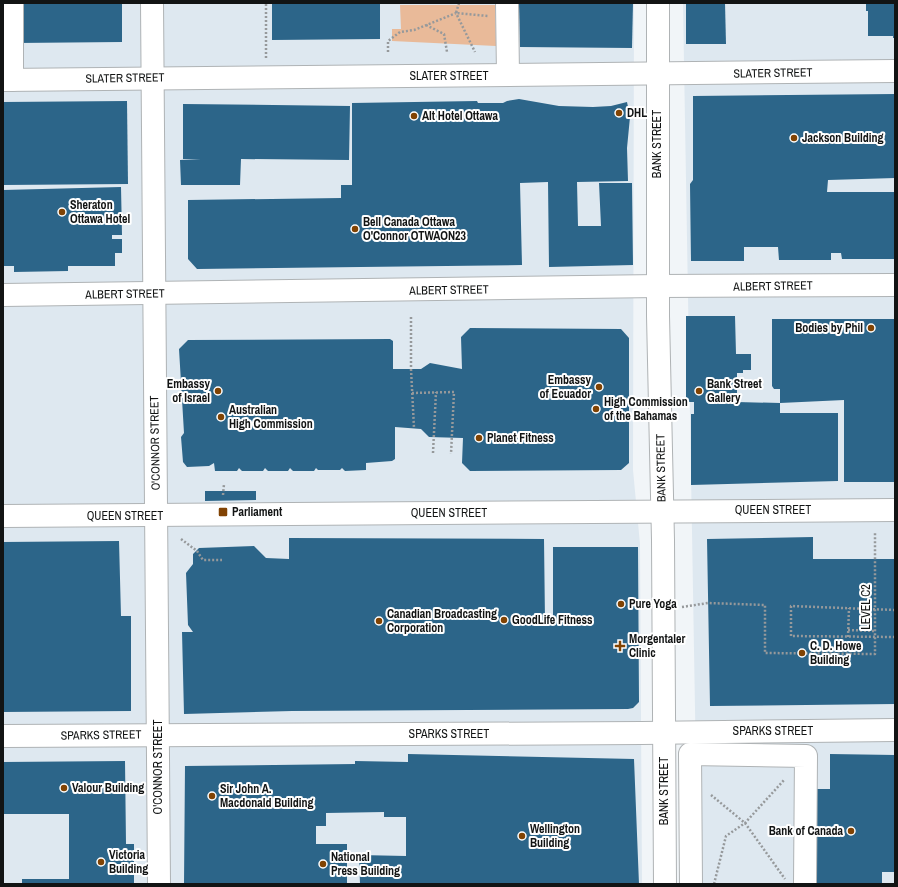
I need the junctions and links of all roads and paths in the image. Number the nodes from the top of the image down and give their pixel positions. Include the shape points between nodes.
1 (12, 3) edge
2 (152, 3) edge
3 (266, 3) edge
4 (459, 3) edge
5 (658, 3) edge
6 (501, 10) edge
7 (456, 13) junction
8 (426, 25) junction
9 (388, 52) dead end
10 (447, 52) dead end
11 (475, 52) dead end
12 (895, 71) edge
13 (657, 73) junction
14 (508, 75) junction
15 (266, 77) junction
16 (153, 78) junction
17 (8, 80) edge
18 (895, 285) edge
19 (658, 286) junction
20 (154, 294) junction
21 (3, 295) edge
22 (411, 317) dead end
23 (436, 392) junction
24 (412, 393) junction
25 (414, 428) dead end
26 (432, 454) dead end
27 (451, 454) dead end
28 (895, 510) edge
29 (661, 511) junction
30 (3, 516) edge
31 (156, 516) junction
32 (875, 533) dead end
33 (180, 539) dead end
34 (222, 560) dead end
35 (682, 607) dead end
36 (849, 608) junction
37 (895, 610) edge
38 (848, 630) junction
39 (875, 631) junction
40 (848, 636) junction
41 (895, 637) edge
42 (895, 730) edge
43 (664, 732) junction
44 (157, 734) junction
45 (3, 736) edge
46 (690, 787) junction
47 (745, 824) junction
48 (158, 884) edge
49 (665, 884) edge
50 (691, 884) edge
51 (714, 884) edge
52 (789, 884) edge
53 (805, 884) edge

1 - 17 main road
2 - 16 main road, O'CONNOR STREET
3 - 15 path
4 - 7 path
5 - 13 main road, BANK STREET
6 - 7 path
6 - 14 main road
7 - 8 path
7 - 11 path
8 - 9 path via 400,32 388,41
8 - 10 path via 444,34
12 - 13 main road, SLATER STREET
13 - 14 main road, SLATER STREET
13 - 19 main road, BANK STREET
14 - 15 main road, SLATER STREET
15 - 16 main road, SLATER STREET
16 - 17 main road, SLATER STREET
16 - 20 main road, O'CONNOR STREET
18 - 19 main road, ALBERT STREET
19 - 20 main road, ALBERT STREET
19 - 29 main road, BANK STREET
20 - 21 main road, ALBERT STREET
20 - 31 main road, O'CONNOR STREET
22 - 24 path
23 - 24 path
23 - 26 path
23 - 27 path via 454,392
24 - 25 path
28 - 29 main road, QUEEN STREET
29 - 31 main road, QUEEN STREET
29 - 43 main road, BANK STREET
30 - 31 main road, QUEEN STREET
31 - 44 main road, O'CONNOR STREET
32 - 39 path, LEVEL C2
33 - 34 path via 197,551 203,560
35 - 39 path, LEVEL C2 via 708,603 766,604 765,653 875,654
36 - 37 path
36 - 38 path
36 - 40 path via 791,606 792,636
38 - 39 path
38 - 40 path
40 - 41 path
42 - 43 main road, SPARKS STREET
43 - 44 main road, SPARKS STREET
43 - 49 main road, BANK STREET
44 - 45 main road, SPARKS STREET
44 - 48 main road, O'CONNOR STREET
46 - 47 path via 713,796
46 - 50 main road
46 - 53 main road via 690,754 806,756
47 - 51 path via 726,836
47 - 52 path

